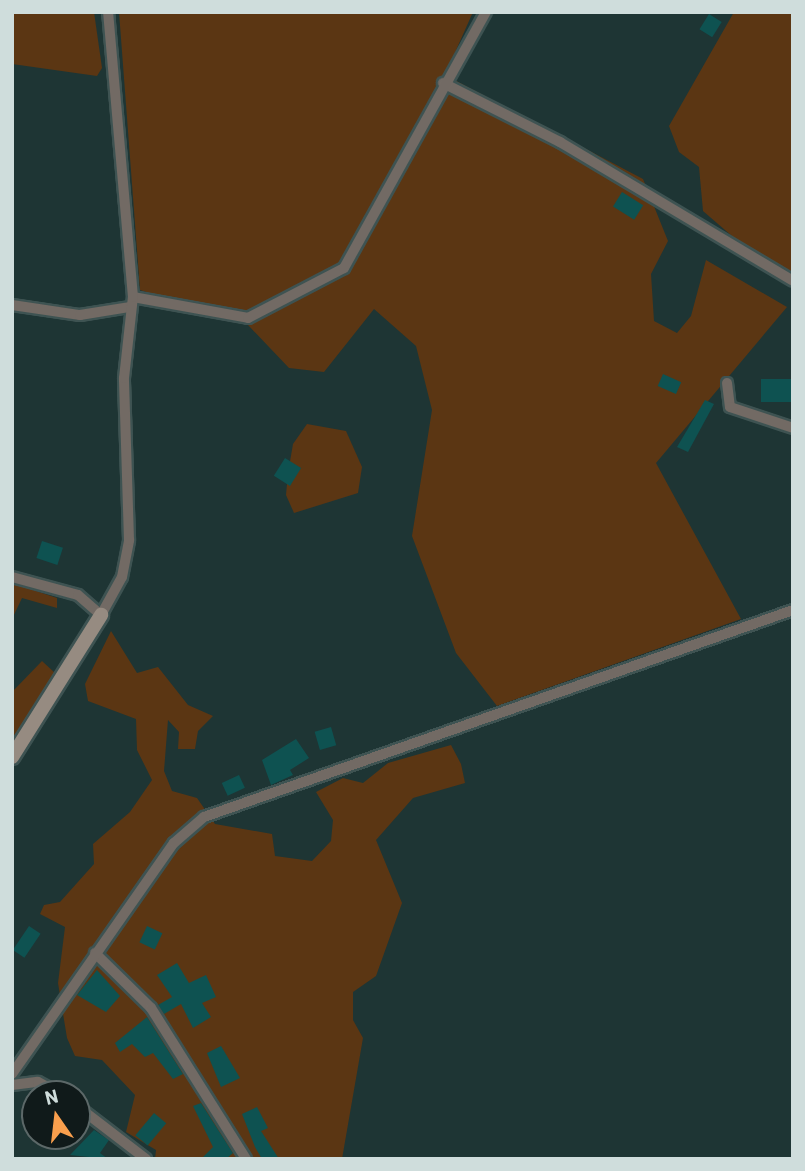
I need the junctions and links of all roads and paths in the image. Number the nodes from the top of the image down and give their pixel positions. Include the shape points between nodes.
1 (108, 12) edge
2 (486, 12) edge
3 (443, 83) junction
4 (793, 281) edge
5 (131, 302) junction
6 (12, 305) edge
7 (727, 383) dead end
8 (793, 428) edge
9 (12, 577) edge
10 (793, 610) edge
11 (101, 615) junction
12 (12, 757) edge
13 (95, 953) junction
14 (12, 1074) edge
15 (91, 1117) edge
16 (146, 1159) edge
17 (246, 1159) edge

1 - 5 street
2 - 3 street
3 - 4 street via 560,142
3 - 5 street via 352,256 334,275 248,318
5 - 6 street via 80,315
5 - 11 street via 124,378 128,540 122,578
7 - 8 street via 730,407
9 - 11 street via 78,595
10 - 13 street via 204,817 174,843
11 - 12 street
13 - 14 street
13 - 17 street via 151,1008
15 - 16 street

